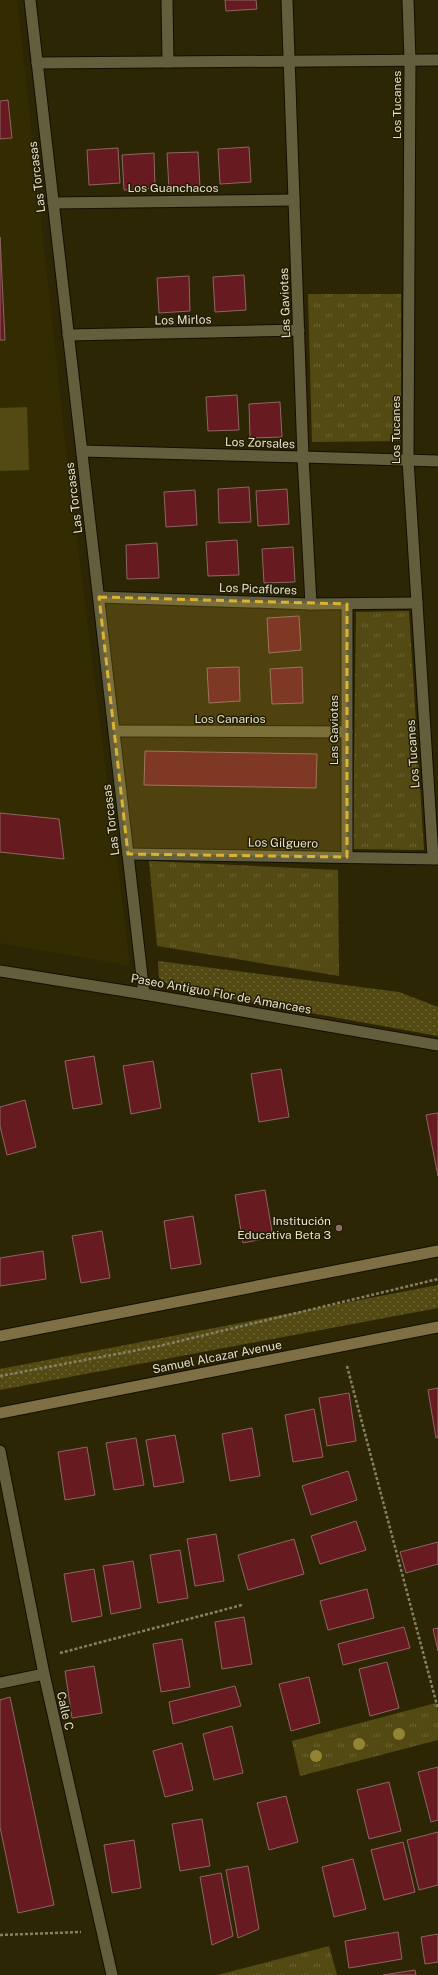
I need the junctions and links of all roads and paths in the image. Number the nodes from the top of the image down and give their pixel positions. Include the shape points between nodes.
1 (30, 0) edge
2 (167, 0) edge
3 (287, 0) edge
4 (408, 0) edge
5 (410, 60) junction
6 (438, 60) edge
7 (289, 61) junction
8 (168, 62) junction
9 (37, 63) junction
10 (294, 200) junction
11 (53, 202) junction
12 (298, 330) junction
13 (68, 335) junction
14 (82, 450) junction
15 (303, 457) junction
16 (408, 460) junction
17 (438, 461) edge
18 (99, 597) junction
19 (417, 603) junction
20 (311, 604) junction
21 (347, 604) junction
22 (114, 732) junction
23 (347, 732) junction
24 (128, 854) junction
25 (346, 857) junction
26 (435, 858) edge
27 (0, 971) edge
28 (144, 994) junction
29 (438, 1045) edge
30 (438, 1251) edge
31 (438, 1279) edge
32 (438, 1327) edge
33 (0, 1336) edge
34 (341, 1347) junction
35 (0, 1376) edge
36 (0, 1413) edge
37 (0, 1451) edge
38 (242, 1605) dead end
39 (40, 1658) junction
40 (44, 1674) junction
41 (0, 1683) edge
42 (438, 1709) edge
43 (102, 1932) junction
44 (0, 1935) edge
45 (112, 1975) edge

1 - 9 street, Las Torcasas
2 - 8 street
3 - 7 street, Las Gaviotas
4 - 5 street, Los Tucanes
5 - 6 street
5 - 7 street
5 - 16 street, Los Tucanes
7 - 8 street
7 - 10 street, Las Gaviotas
8 - 9 street
9 - 11 street, Las Torcasas
10 - 11 street, Los Guanchacos
10 - 12 street, Las Gaviotas
11 - 13 street, Las Torcasas
12 - 13 street, Los Mirlos
12 - 15 street, Las Gaviotas
13 - 14 street, Las Torcasas
14 - 15 street, Los Zorsales
14 - 18 street, Las Torcasas
15 - 16 street, Los Zorsales
15 - 20 street, Las Gaviotas
16 - 17 street, Los Zorsales
16 - 19 street, Los Tucanes
18 - 20 street, Los Picaflores
18 - 22 street, Las Torcasas
19 - 21 street, Los Picaflores
19 - 26 street, Los Tucanes
20 - 21 street, Los Picaflores
21 - 23 street, Las Gaviotas
22 - 23 street, Los Canarios
22 - 24 street, Las Torcasas
23 - 25 street, Las Gaviotas
24 - 25 street, Los Gilguero
24 - 28 street, Las Torcasas
25 - 26 street, Los Gilguero
27 - 28 street, Paseo Antiguo Flor de Amancaes
28 - 29 street, Paseo Antiguo Flor de Amancaes
30 - 33 main road
31 - 35 path via 159,1346
32 - 34 main road, Samuel Alcazar Avenue
34 - 36 main road, Samuel Alcazar Avenue
34 - 42 path
37 - 39 street, Calle C
38 - 39 path
39 - 40 street, Calle C
40 - 41 street
40 - 43 street, Calle C
43 - 44 path
43 - 45 street, Calle C

